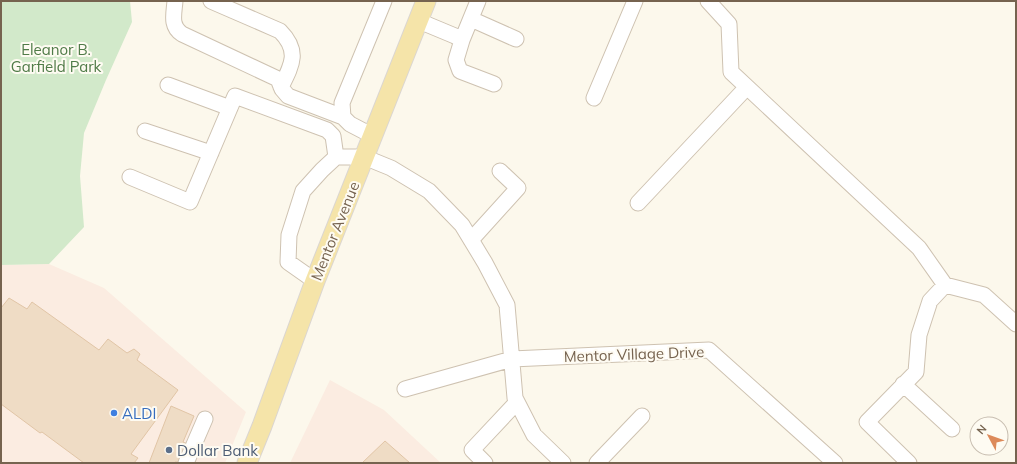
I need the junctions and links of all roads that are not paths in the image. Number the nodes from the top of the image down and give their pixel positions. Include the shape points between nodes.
1 (175, 1) edge
2 (211, 1) edge
3 (384, 1) edge
4 (426, 1) edge
5 (478, 1) edge
6 (635, 1) edge
7 (708, 1) edge
8 (471, 19) junction
9 (419, 21) junction
10 (516, 39) dead end
11 (462, 40) junction
12 (494, 84) dead end
13 (168, 85) dead end
14 (281, 86) junction
15 (747, 86) junction
16 (594, 98) dead end
17 (230, 108) junction
18 (343, 117) junction
19 (145, 131) dead end
20 (373, 136) junction
21 (211, 153) junction
22 (336, 157) junction
23 (364, 157) junction
24 (500, 171) dead end
25 (130, 177) dead end
26 (638, 203) dead end
27 (471, 240) junction
28 (315, 281) junction
29 (945, 284) junction
30 (1016, 324) edge
31 (512, 359) junction
32 (903, 384) junction
33 (405, 390) dead end
34 (517, 402) junction
35 (642, 416) dead end
36 (206, 419) dead end
37 (952, 429) dead end
38 (186, 463) edge
39 (247, 463) edge
40 (486, 463) edge
41 (563, 463) edge
42 (597, 463) edge
43 (835, 463) edge
44 (909, 463) edge

1 - 14 street via 173,24 176,30 278,79
2 - 14 street via 280,31 287,38 292,52 291,67
3 - 18 street via 342,103
4 - 9 main road, Mentor Avenue
5 - 8 street
6 - 16 street
7 - 15 street via 730,24 731,72
8 - 10 street
8 - 11 street
9 - 11 street
9 - 20 main road, Mentor Avenue
11 - 12 street via 456,60 460,71
13 - 17 street
14 - 18 street via 288,96
15 - 26 street
15 - 29 street via 919,248
17 - 21 street
17 - 22 street via 235,96 327,130 333,136
18 - 20 street via 350,124
19 - 21 street
20 - 23 main road, Mentor Avenue
21 - 25 street via 190,202
22 - 23 street
22 - 28 street via 303,191 289,235 288,262
23 - 27 street via 391,168 429,191 462,225
23 - 28 main road, Mentor Avenue
24 - 27 street via 518,188
27 - 31 street via 507,304
28 - 39 main road, Mentor Avenue
29 - 30 street via 984,295
29 - 32 street via 930,301 919,335 916,372
31 - 33 street, Mentor Village Drive
31 - 34 street
31 - 43 street, Mentor Village Drive via 709,350
32 - 37 street
32 - 44 street via 867,422
34 - 40 street via 472,450
34 - 41 street via 534,435
35 - 42 street
36 - 38 street

